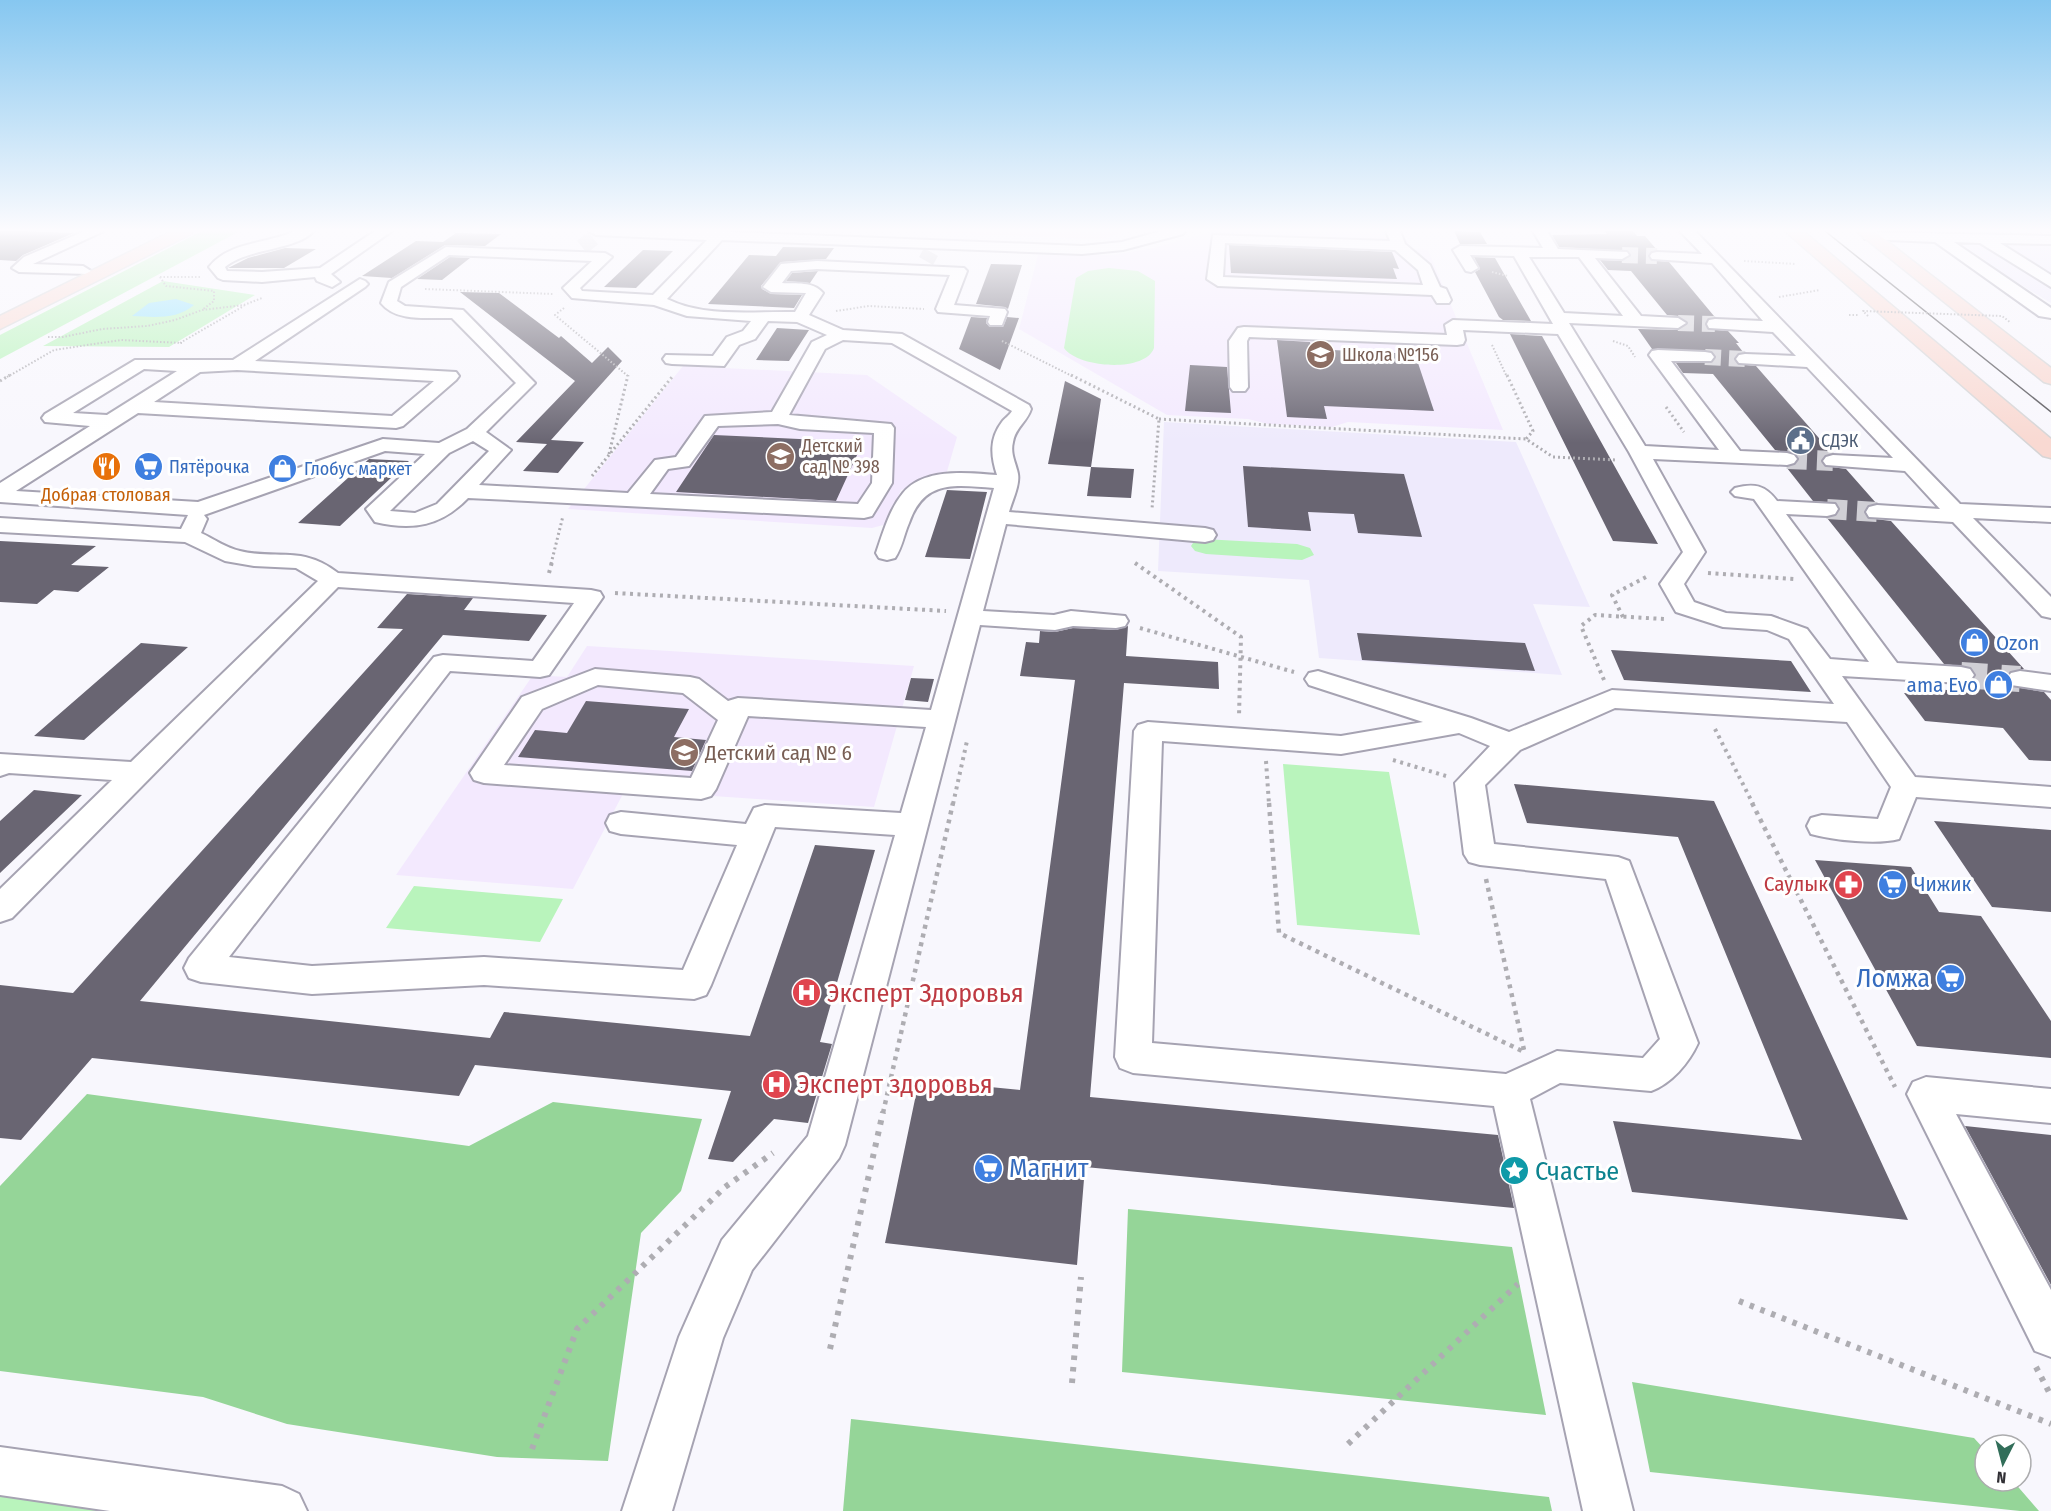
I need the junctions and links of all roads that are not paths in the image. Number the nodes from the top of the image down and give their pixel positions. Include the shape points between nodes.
1 (20, 302) edge
2 (43, 302) edge
3 (350, 302) edge
4 (387, 302) edge
5 (659, 302) edge
6 (810, 302) edge
7 (947, 302) edge
8 (1444, 302) edge
9 (1547, 302) edge
10 (1621, 302) edge
11 (1754, 302) edge
12 (1876, 302) edge
13 (1953, 302) edge
14 (2029, 302) edge
15 (0, 311) edge
16 (2051, 314) edge
17 (764, 315) junction
18 (800, 317) junction
19 (1636, 321) junction
20 (996, 322) dead end
21 (0, 323) edge
22 (1678, 323) tunnel mouth
23 (1561, 324) junction
24 (1715, 324) tunnel mouth
25 (1453, 326) junction
26 (1778, 327) junction
27 (840, 335) junction
28 (1705, 357) tunnel mouth
29 (678, 359) road end
30 (1745, 359) tunnel mouth
31 (1812, 362) junction
32 (237, 365) junction
33 (196, 367) junction
34 (2051, 378) edge
35 (1239, 387) dead end
36 (134, 407) junction
37 (778, 418) junction
38 (111, 421) junction
39 (396, 422) junction
40 (474, 433) junction
41 (383, 445) junction
42 (442, 449) junction
43 (2051, 451) edge
44 (1734, 456) junction
45 (1641, 457) junction
46 (1787, 459) tunnel mouth
47 (1833, 461) tunnel mouth
48 (1911, 465) junction
49 (1006, 482) junction
50 (6, 490) edge
51 (462, 491) junction
52 (1742, 492) dead end
53 (633, 501) junction
54 (1770, 507) junction
55 (200, 508) junction
56 (1827, 509) tunnel mouth
57 (1877, 512) tunnel mouth
58 (1957, 513) junction
59 (2051, 515) edge
60 (996, 517) junction
61 (0, 525) edge
62 (1205, 535) dead end
63 (189, 536) junction
64 (887, 553) dead end
65 (332, 580) junction
66 (2051, 611) edge
67 (970, 614) junction
68 (1116, 621) road end
69 (1822, 667) junction
70 (1889, 671) junction
71 (1961, 675) tunnel mouth
72 (1318, 679) road end
73 (2020, 679) tunnel mouth
74 (2051, 683) edge
75 (1855, 714) junction
76 (733, 718) junction
77 (941, 719) junction
78 (1461, 724) junction
79 (1510, 743) junction
80 (0, 766) edge
81 (138, 771) junction
82 (1906, 786) junction
83 (2051, 797) edge
84 (621, 824) dead end
85 (912, 825) junction
86 (1822, 826) dead end
87 (756, 837) junction
88 (0, 909) edge
89 (1509, 1090) junction
90 (2050, 1106) edge
91 (2043, 1349) edge
92 (0, 1470) edge
93 (282, 1511) edge
94 (647, 1511) edge
95 (1608, 1511) edge

1 - 15 main road
2 - 21 main road
3 - 32 street
4 - 40 street via 400,311 458,313 526,383
5 - 17 street via 685,312
6 - 18 street
7 - 20 street via 944,309 999,312
8 - 25 street
9 - 23 street
10 - 19 street
11 - 26 street
12 - 43 main road
13 - 34 main road
14 - 16 street
17 - 18 street
17 - 29 street via 749,335 733,341 718,362
18 - 27 street
19 - 22 street
19 - 23 street
23 - 25 street
23 - 45 street
24 - 26 street
25 - 35 street via 1457,340 1244,332 1238,341
26 - 31 street
27 - 37 street via 818,346
27 - 49 street via 896,338 1022,409 1019,419 1007,428 1000,456 1008,476
28 - 44 street via 1658,355
30 - 31 street
31 - 48 street
32 - 33 street
32 - 39 street via 450,376
33 - 36 street
33 - 38 street via 141,364 52,418
36 - 38 street
36 - 39 street
37 - 53 street via 712,420 682,462 662,464
37 - 53 street via 884,428 882,483 864,511
38 - 50 street
39 - 41 street
40 - 42 street
40 - 51 street via 501,450
41 - 42 street
41 - 55 street
42 - 51 street via 377,508 383,517 417,520 445,509
44 - 45 street
44 - 46 street
45 - 69 street via 1694,552 1672,584 1685,607 1723,621 1771,623 1798,634
47 - 48 street
48 - 58 street
49 - 60 street
49 - 64 street via 954,480 917,490 904,509
50 - 55 street via 185,490 163,506
51 - 53 street
52 - 54 street via 1760,493
54 - 56 street
54 - 70 street
55 - 63 street
57 - 58 street
58 - 59 street
58 - 66 street
60 - 62 street
60 - 67 street
61 - 63 street
63 - 65 street via 239,558 302,561 319,568
65 - 81 street
65 - 87 street via 591,597 540,669 443,663 201,968 312,980 484,970 694,985
67 - 68 street via 1054,623 1071,618
67 - 77 street
69 - 70 street
69 - 75 street
70 - 71 street
72 - 78 street
73 - 74 street
75 - 79 street via 1612,699
75 - 82 street
76 - 76 street via 701,789 484,773 532,702 595,677 690,685
76 - 77 street via 738,707
77 - 85 street
78 - 79 street
78 - 89 street via 1341,745 1148,732 1133,1057
79 - 89 street via 1470,783 1480,855 1618,869 1680,1043 1651,1075 1557,1067
80 - 81 street via 3,763
81 - 88 street
82 - 83 street
82 - 86 street via 1888,831
84 - 87 street
85 - 87 street via 765,816
85 - 94 street via 825,1145 736,1255 701,1336
89 - 95 street
90 - 91 street via 1926,1094
92 - 93 street

